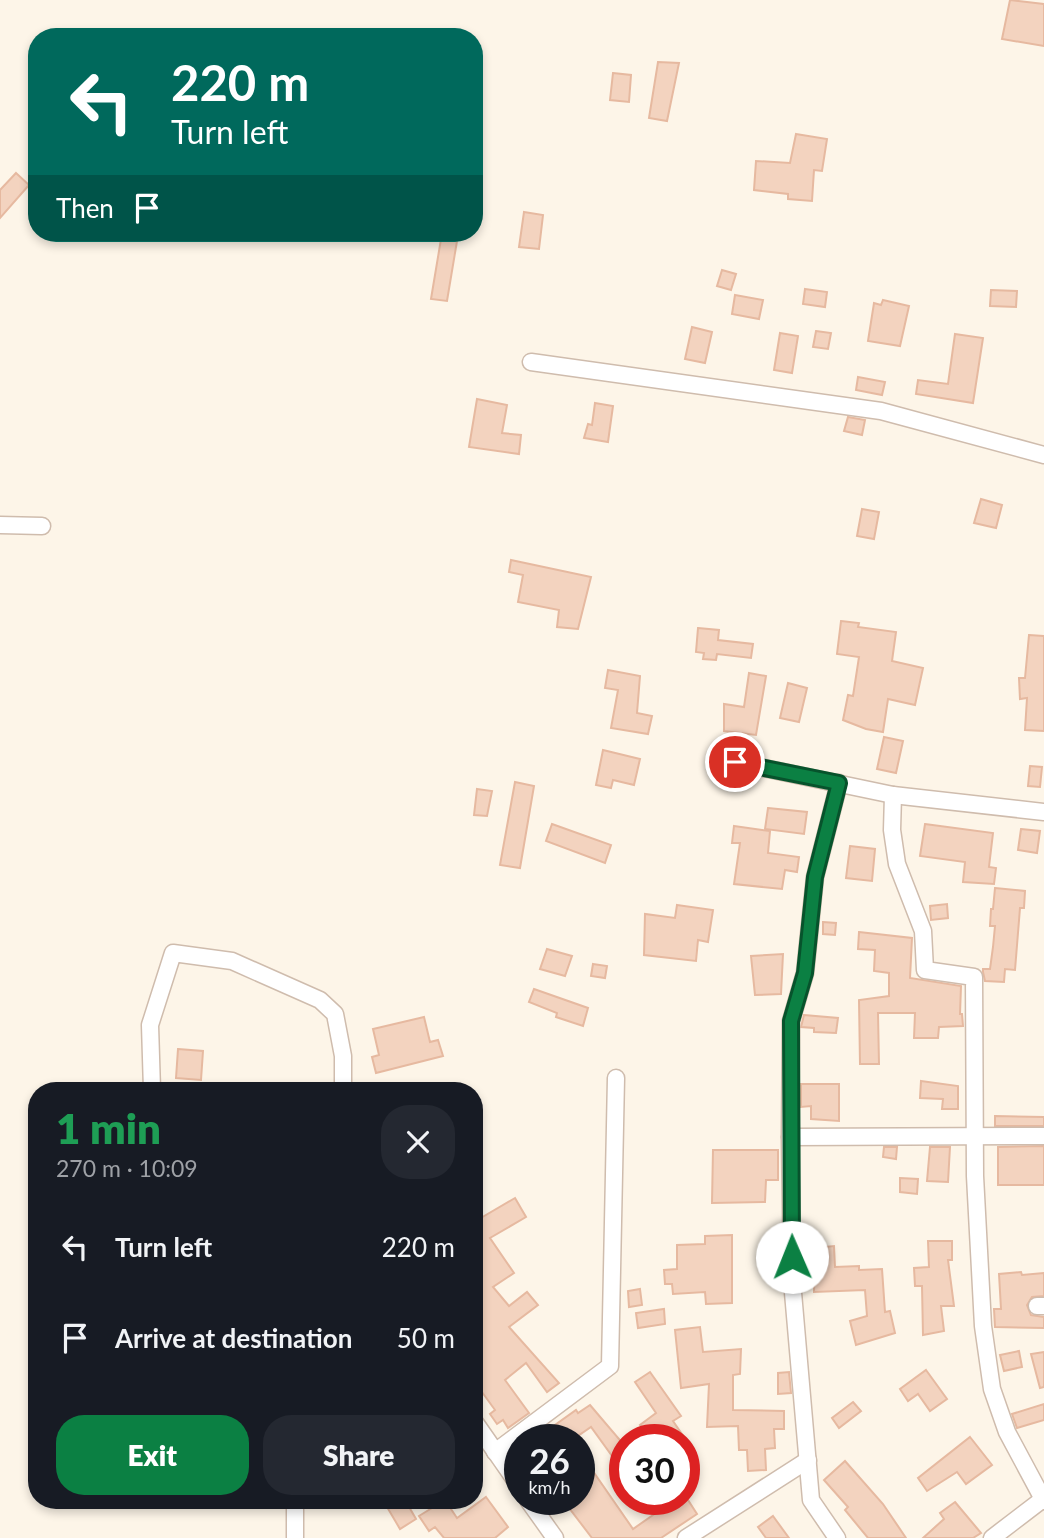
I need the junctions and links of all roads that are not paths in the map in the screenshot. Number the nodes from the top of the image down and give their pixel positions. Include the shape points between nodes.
1 (531, 362) dead end
2 (1044, 455) edge
3 (0, 526) edge
4 (42, 526) dead end
5 (735, 762) dead end
6 (839, 783) junction
7 (893, 795) junction
8 (1044, 812) edge
9 (616, 1078) dead end
10 (152, 1082) edge
11 (343, 1082) edge
12 (976, 1135) junction
13 (1044, 1136) edge
14 (790, 1137) junction
15 (483, 1434) edge
16 (495, 1452) junction
17 (808, 1460) junction
18 (504, 1465) edge
19 (1043, 1500) edge
20 (295, 1509) edge
21 (539, 1515) edge
22 (295, 1538) edge
23 (555, 1538) edge
24 (686, 1538) edge
25 (837, 1538) edge
26 (992, 1538) edge

1 - 2 street via 881,411
3 - 4 street
5 - 6 street
6 - 7 street
6 - 14 street via 815,877 805,973 791,1021
7 - 8 street
7 - 12 street via 897,864 923,931 925,970 974,977
9 - 16 street via 610,1366
10 - 11 street via 150,1025 173,953 232,961 320,1000 335,1014
12 - 13 street
12 - 14 street
12 - 19 street via 982,1312 992,1389 1007,1432
14 - 17 street via 792,1281
15 - 16 street
16 - 18 street
17 - 24 street
17 - 25 street via 811,1500
19 - 26 street
20 - 22 street
21 - 23 street

